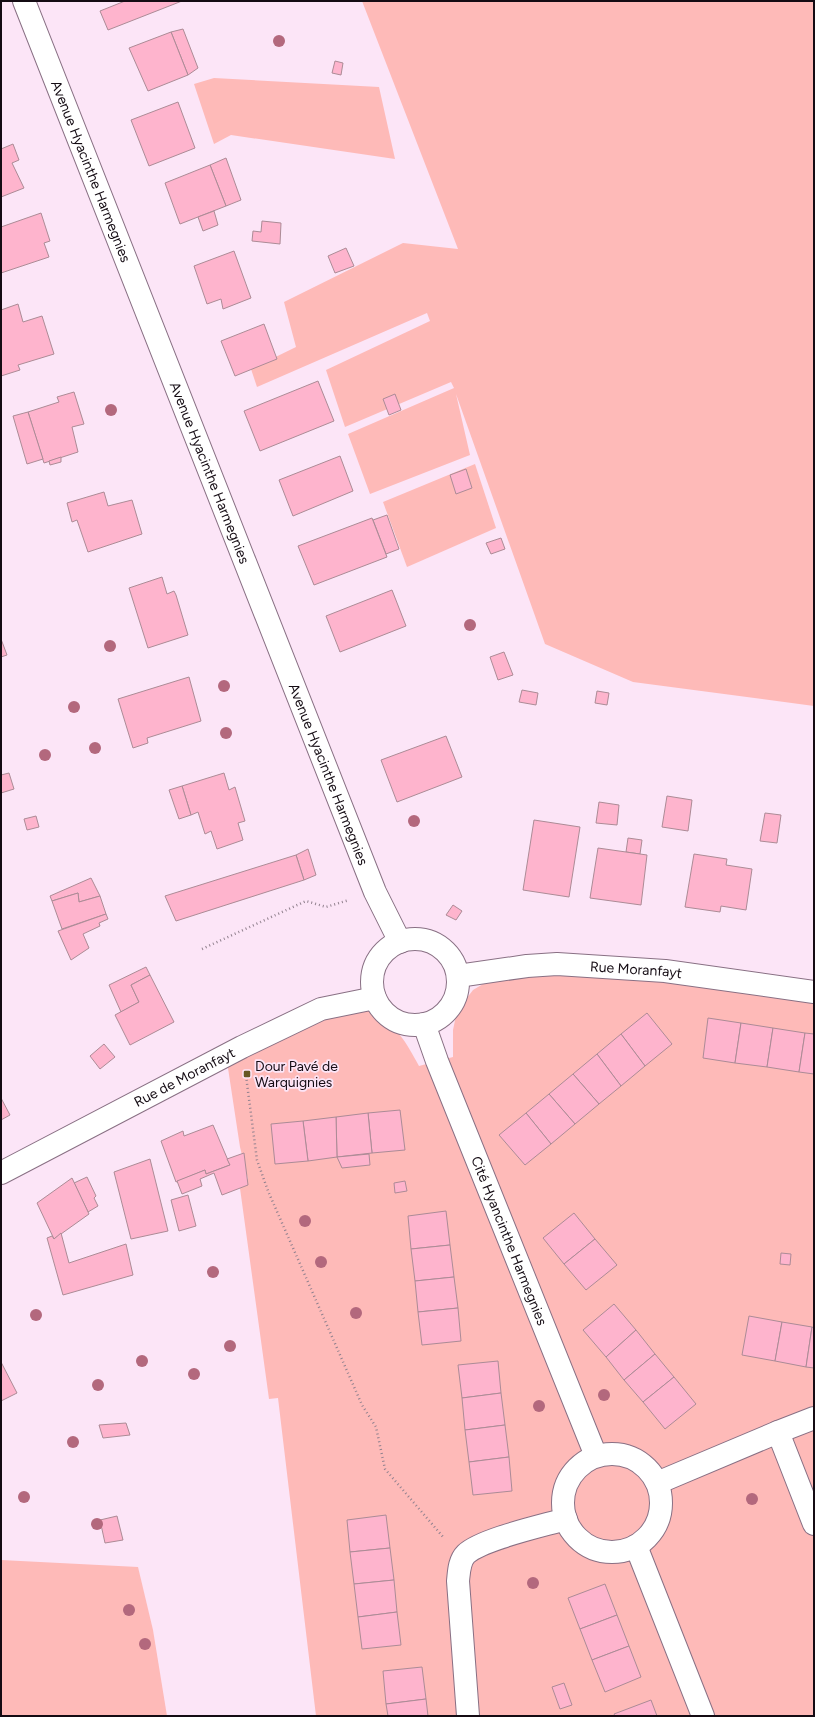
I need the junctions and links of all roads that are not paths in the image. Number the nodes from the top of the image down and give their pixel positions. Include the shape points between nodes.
1 (24, 1) edge
2 (400, 942) junction
3 (458, 976) junction
4 (814, 992) edge
5 (375, 998) junction
6 (424, 1024) junction
7 (1, 1173) edge
8 (814, 1418) edge
9 (778, 1432) junction
10 (596, 1456) junction
11 (657, 1483) junction
12 (566, 1519) junction
13 (814, 1524) edge
14 (636, 1546) junction
15 (468, 1716) edge
16 (704, 1716) edge

1 - 2 street, Avenue Hyacinthe Harmegnies via 375,892
2 - 3 street via 412,939 425,940 436,945 447,953 454,963
2 - 5 street via 388,949 379,959 372,985
3 - 4 street, Rue Moranfayt via 557,964 665,971
3 - 6 street via 458,989 447,1012 436,1020
5 - 6 street via 384,1012 396,1020 410,1025
5 - 7 street, Rue de Moranfayt via 321,1009 242,1047
6 - 10 street, Cité Hyancinthe Harmegnies
8 - 9 street
9 - 11 street
9 - 13 street
10 - 11 street via 610,1453 625,1455 650,1471
10 - 12 street via 582,1464 572,1475 565,1489 563,1504
11 - 14 street via 661,1497 656,1526 647,1538
12 - 14 street via 582,1542 595,1548 608,1552
12 - 15 street via 485,1542 465,1555 458,1581
14 - 16 street

